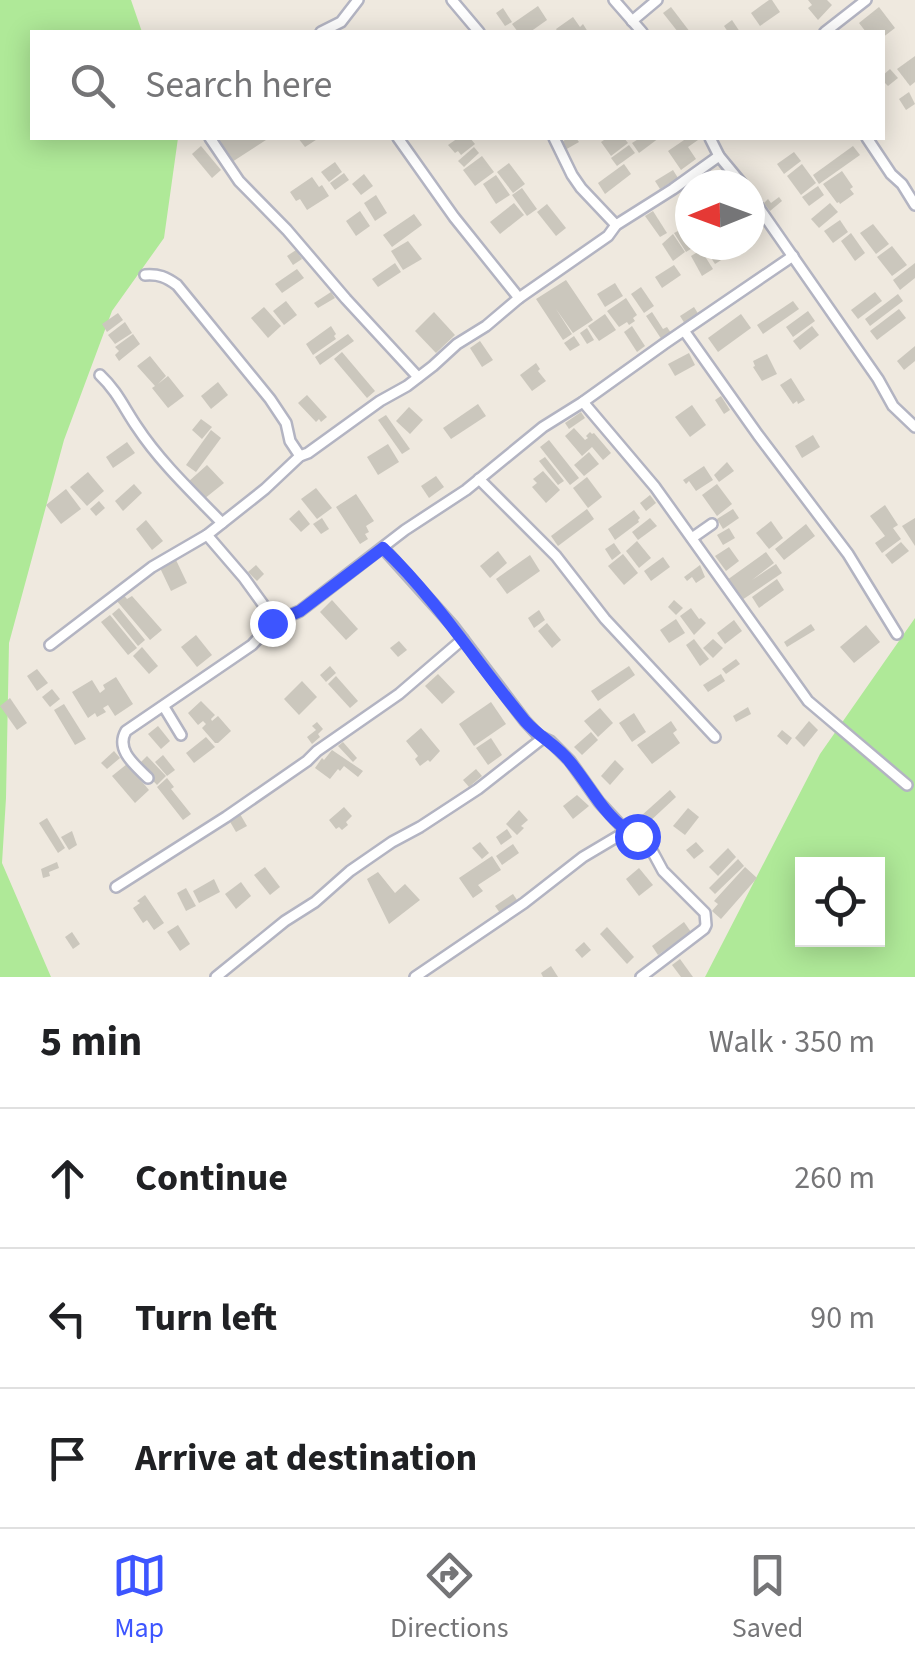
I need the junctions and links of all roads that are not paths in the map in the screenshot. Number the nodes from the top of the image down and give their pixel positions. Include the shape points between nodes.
1 (358, 0) edge
2 (452, 0) edge
3 (614, 0) edge
4 (658, 0) edge
5 (866, 0) edge
6 (632, 20) junction
7 (330, 30) edge
8 (477, 30) edge
9 (640, 30) edge
10 (828, 30) edge
11 (211, 140) edge
12 (399, 140) edge
13 (555, 140) edge
14 (711, 140) edge
15 (868, 140) edge
16 (719, 156) junction
17 (730, 170) edge
18 (915, 204) edge
19 (765, 216) edge
20 (616, 225) junction
21 (794, 256) junction
22 (146, 275) dead end
23 (519, 298) junction
24 (685, 332) junction
25 (100, 375) dead end
26 (418, 376) junction
27 (583, 402) junction
28 (915, 428) edge
29 (300, 456) junction
30 (479, 479) junction
31 (222, 523) junction
32 (712, 524) dead end
33 (207, 535) junction
34 (692, 538) junction
35 (383, 548) junction
36 (275, 622) junction
37 (897, 634) dead end
38 (463, 639) junction
39 (50, 645) dead end
40 (164, 707) junction
41 (181, 735) dead end
42 (716, 737) dead end
43 (543, 738) junction
44 (148, 778) dead end
45 (906, 784) dead end
46 (623, 828) junction
47 (116, 887) dead end
48 (216, 977) edge
49 (414, 977) edge
50 (641, 977) edge

1 - 7 street
2 - 8 street
3 - 6 street
4 - 6 street
5 - 10 street
6 - 9 street
11 - 26 street via 249,192
12 - 23 street
13 - 20 street via 581,188
14 - 16 street
15 - 18 street
16 - 17 street
16 - 20 street
19 - 21 street
20 - 23 street
21 - 24 street
21 - 28 street via 893,406
22 - 29 street via 177,286 270,399
23 - 26 street
24 - 27 street
24 - 37 street via 848,554
25 - 31 street via 156,452
26 - 29 street
27 - 30 street
27 - 34 street
29 - 31 street
30 - 35 street
30 - 42 street
31 - 33 street
32 - 34 street
33 - 36 street
33 - 39 street via 152,567
34 - 45 street via 808,700
35 - 36 street via 300,611
35 - 38 street
36 - 40 street
38 - 43 street
38 - 47 street via 307,761
40 - 41 street
40 - 44 street via 122,738 126,754
43 - 46 street
43 - 48 street via 478,790 350,870
46 - 49 street
46 - 50 street via 650,847 706,920 698,934

